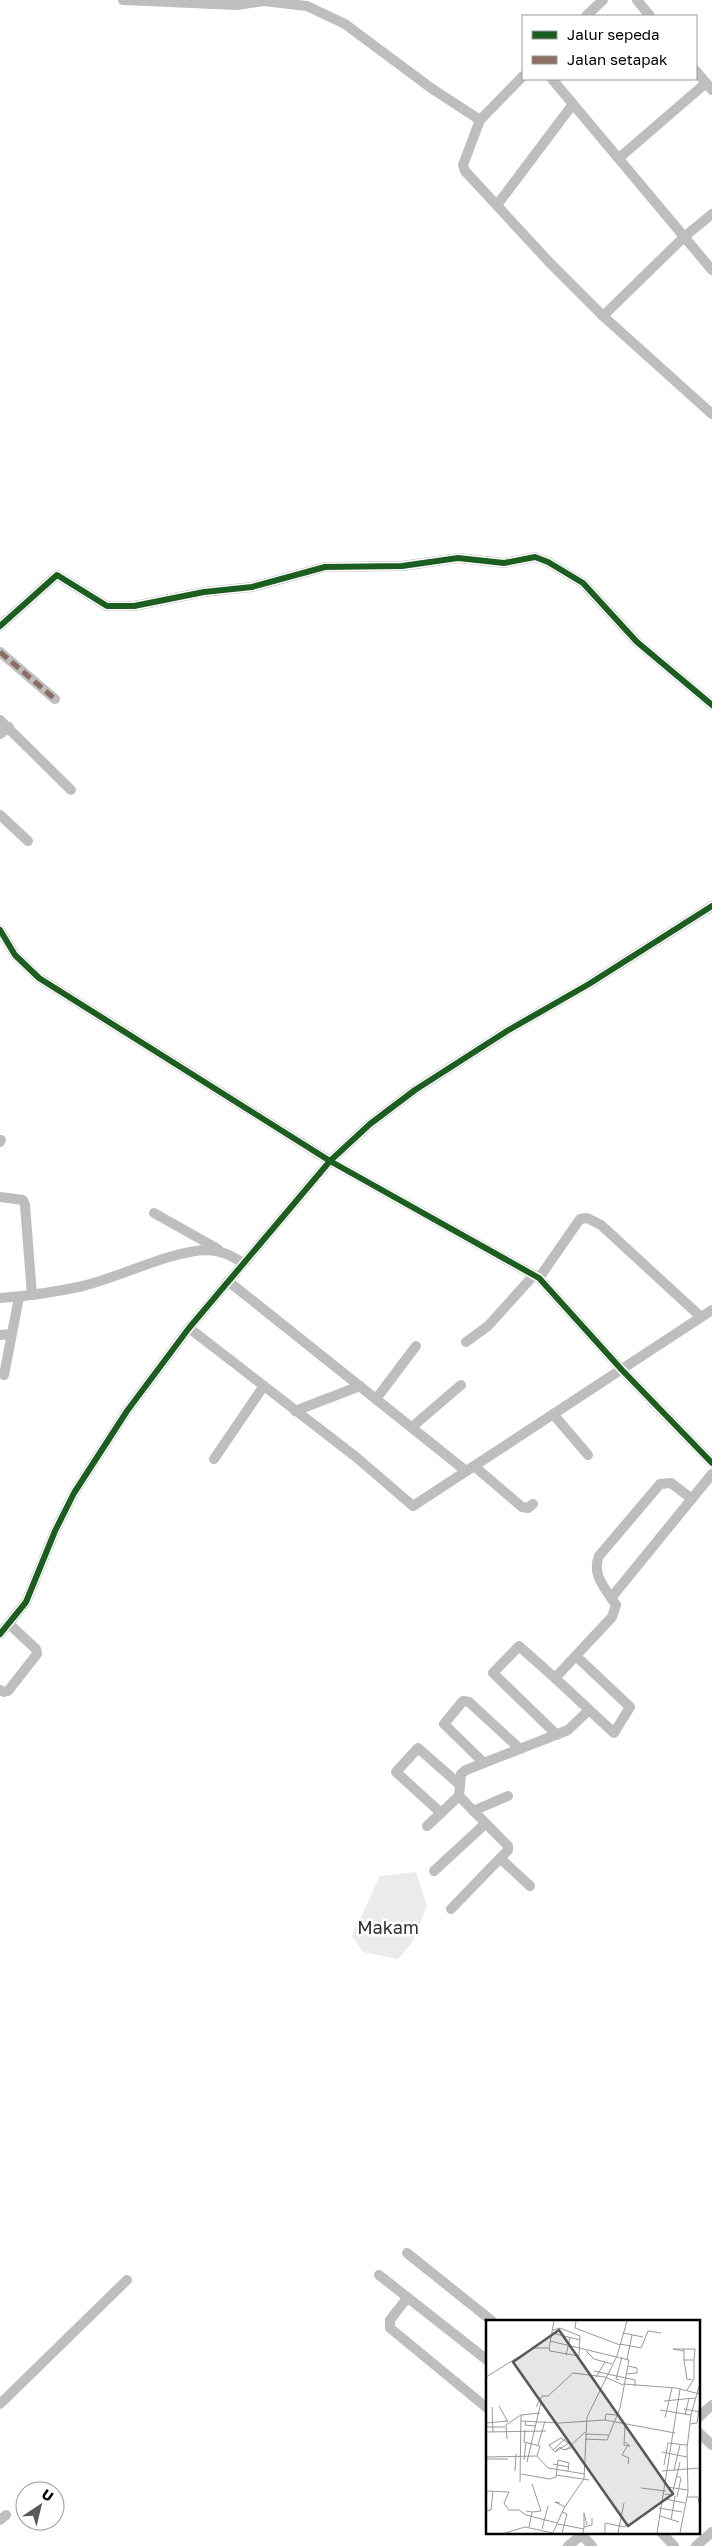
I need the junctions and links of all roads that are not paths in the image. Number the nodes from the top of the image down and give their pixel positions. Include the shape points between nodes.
1 (123, 0) edge
2 (603, 0) edge
3 (637, 0) edge
4 (587, 15) edge
5 (649, 15) edge
6 (697, 72) edge
7 (522, 77) edge
8 (553, 80) edge
9 (709, 87) edge
10 (573, 104) junction
11 (480, 120) junction
12 (620, 158) junction
13 (497, 205) junction
14 (712, 214) edge
15 (684, 237) junction
16 (712, 270) edge
17 (603, 316) junction
18 (712, 414) edge
19 (1, 623) edge
20 (0, 652) edge
21 (55, 699) dead end
22 (712, 706) edge
23 (0, 720) edge
24 (9, 727) junction
25 (0, 734) edge
26 (71, 790) dead end
27 (0, 815) edge
28 (28, 841) dead end
29 (712, 906) edge
30 (0, 930) edge
31 (330, 1161) junction
32 (0, 1197) edge
33 (154, 1213) dead end
34 (225, 1253) junction
35 (243, 1262) junction
36 (537, 1276) junction
37 (228, 1280) junction
38 (32, 1295) junction
39 (19, 1297) junction
40 (0, 1298) edge
41 (712, 1310) edge
42 (701, 1318) junction
43 (189, 1328) junction
44 (12, 1334) junction
45 (0, 1335) edge
46 (466, 1342) dead end
47 (416, 1346) dead end
48 (622, 1370) junction
49 (4, 1375) dead end
50 (461, 1385) dead end
51 (360, 1386) junction
52 (263, 1387) junction
53 (376, 1398) junction
54 (295, 1411) junction
55 (552, 1414) junction
56 (412, 1427) junction
57 (588, 1456) dead end
58 (214, 1459) dead end
59 (712, 1463) edge
60 (470, 1468) junction
61 (712, 1474) edge
62 (692, 1499) junction
63 (533, 1504) dead end
64 (611, 1598) junction
65 (9, 1624) junction
66 (0, 1634) edge
67 (576, 1656) junction
68 (555, 1678) junction
69 (0, 1690) edge
70 (589, 1710) junction
71 (556, 1734) junction
72 (520, 1749) junction
73 (484, 1763) junction
74 (460, 1790) junction
75 (508, 1796) dead end
76 (473, 1810) junction
77 (441, 1813) junction
78 (485, 1824) junction
79 (427, 1826) dead end
80 (501, 1859) junction
81 (434, 1871) dead end
82 (530, 1886) dead end
83 (451, 1910) dead end
84 (408, 2253) dead end
85 (379, 2274) dead end
86 (127, 2280) dead end
87 (404, 2302) dead end
88 (491, 2320) edge
89 (486, 2359) edge
90 (2, 2399) edge
91 (712, 2405) edge
92 (486, 2407) edge
93 (700, 2416) edge
94 (700, 2434) edge
95 (712, 2445) edge
96 (712, 2532) edge
97 (583, 2534) edge
98 (585, 2534) edge
99 (663, 2534) edge
100 (568, 2546) edge
101 (592, 2546) edge
102 (674, 2546) edge
103 (696, 2546) edge

1 - 11 street via 237,5 264,1 307,6 345,24
2 - 4 street
3 - 5 street
6 - 9 street
7 - 11 street
8 - 10 street
9 - 12 street
10 - 12 street
10 - 13 street
11 - 13 street via 463,165 471,179
12 - 15 street
13 - 17 street
14 - 15 street
15 - 16 street
15 - 17 street
17 - 18 street
19 - 22 street via 57,575 107,606 116,608 252,587 325,567 402,566 458,558 504,563 535,557 583,582 637,642
20 - 21 street
23 - 24 street
24 - 25 street
24 - 26 street
27 - 28 street
29 - 31 street via 415,1090 370,1124
30 - 31 street via 16,955 39,978
31 - 35 street
31 - 36 street
32 - 38 street via 23,1200 25,1205
33 - 34 street
34 - 35 street
34 - 38 street via 198,1251 120,1272 84,1286
35 - 37 street
36 - 42 street via 580,1219 588,1218 601,1225
36 - 46 street via 488,1326
36 - 48 street
37 - 43 street
37 - 51 street
38 - 39 street
39 - 40 street
39 - 44 street
41 - 42 street
42 - 48 street
43 - 52 street
43 - 65 street via 127,1411 74,1493 26,1602
44 - 45 street
44 - 49 street
47 - 53 street
48 - 55 street
48 - 59 street
50 - 56 street
51 - 53 street
51 - 54 street
52 - 54 street
52 - 58 street
53 - 56 street
54 - 60 street via 356,1456 413,1506
55 - 57 street
55 - 60 street
56 - 60 street
60 - 63 street via 524,1509
61 - 62 street
62 - 64 street
62 - 64 street via 671,1483 660,1484 599,1556 596,1569
64 - 67 street via 616,1605 612,1617
65 - 66 street
65 - 69 street via 36,1649 37,1654 8,1691
67 - 68 street
67 - 70 street via 630,1707 614,1733
68 - 70 street
68 - 71 street via 518,1646 493,1673
70 - 71 street via 573,1726
71 - 72 street
72 - 73 street
72 - 73 street via 469,1702 463,1702 444,1724
73 - 74 street via 464,1772 460,1778
74 - 76 street
74 - 77 street
74 - 77 street via 418,1748 396,1772
75 - 76 street
76 - 78 street
77 - 79 street
78 - 80 street via 508,1846
78 - 81 street
80 - 82 street
80 - 83 street
84 - 88 street
85 - 89 street
86 - 90 street
87 - 92 street via 390,2320 390,2328
91 - 93 street
94 - 95 street
96 - 103 street
97 - 100 street
98 - 101 street
99 - 102 street

